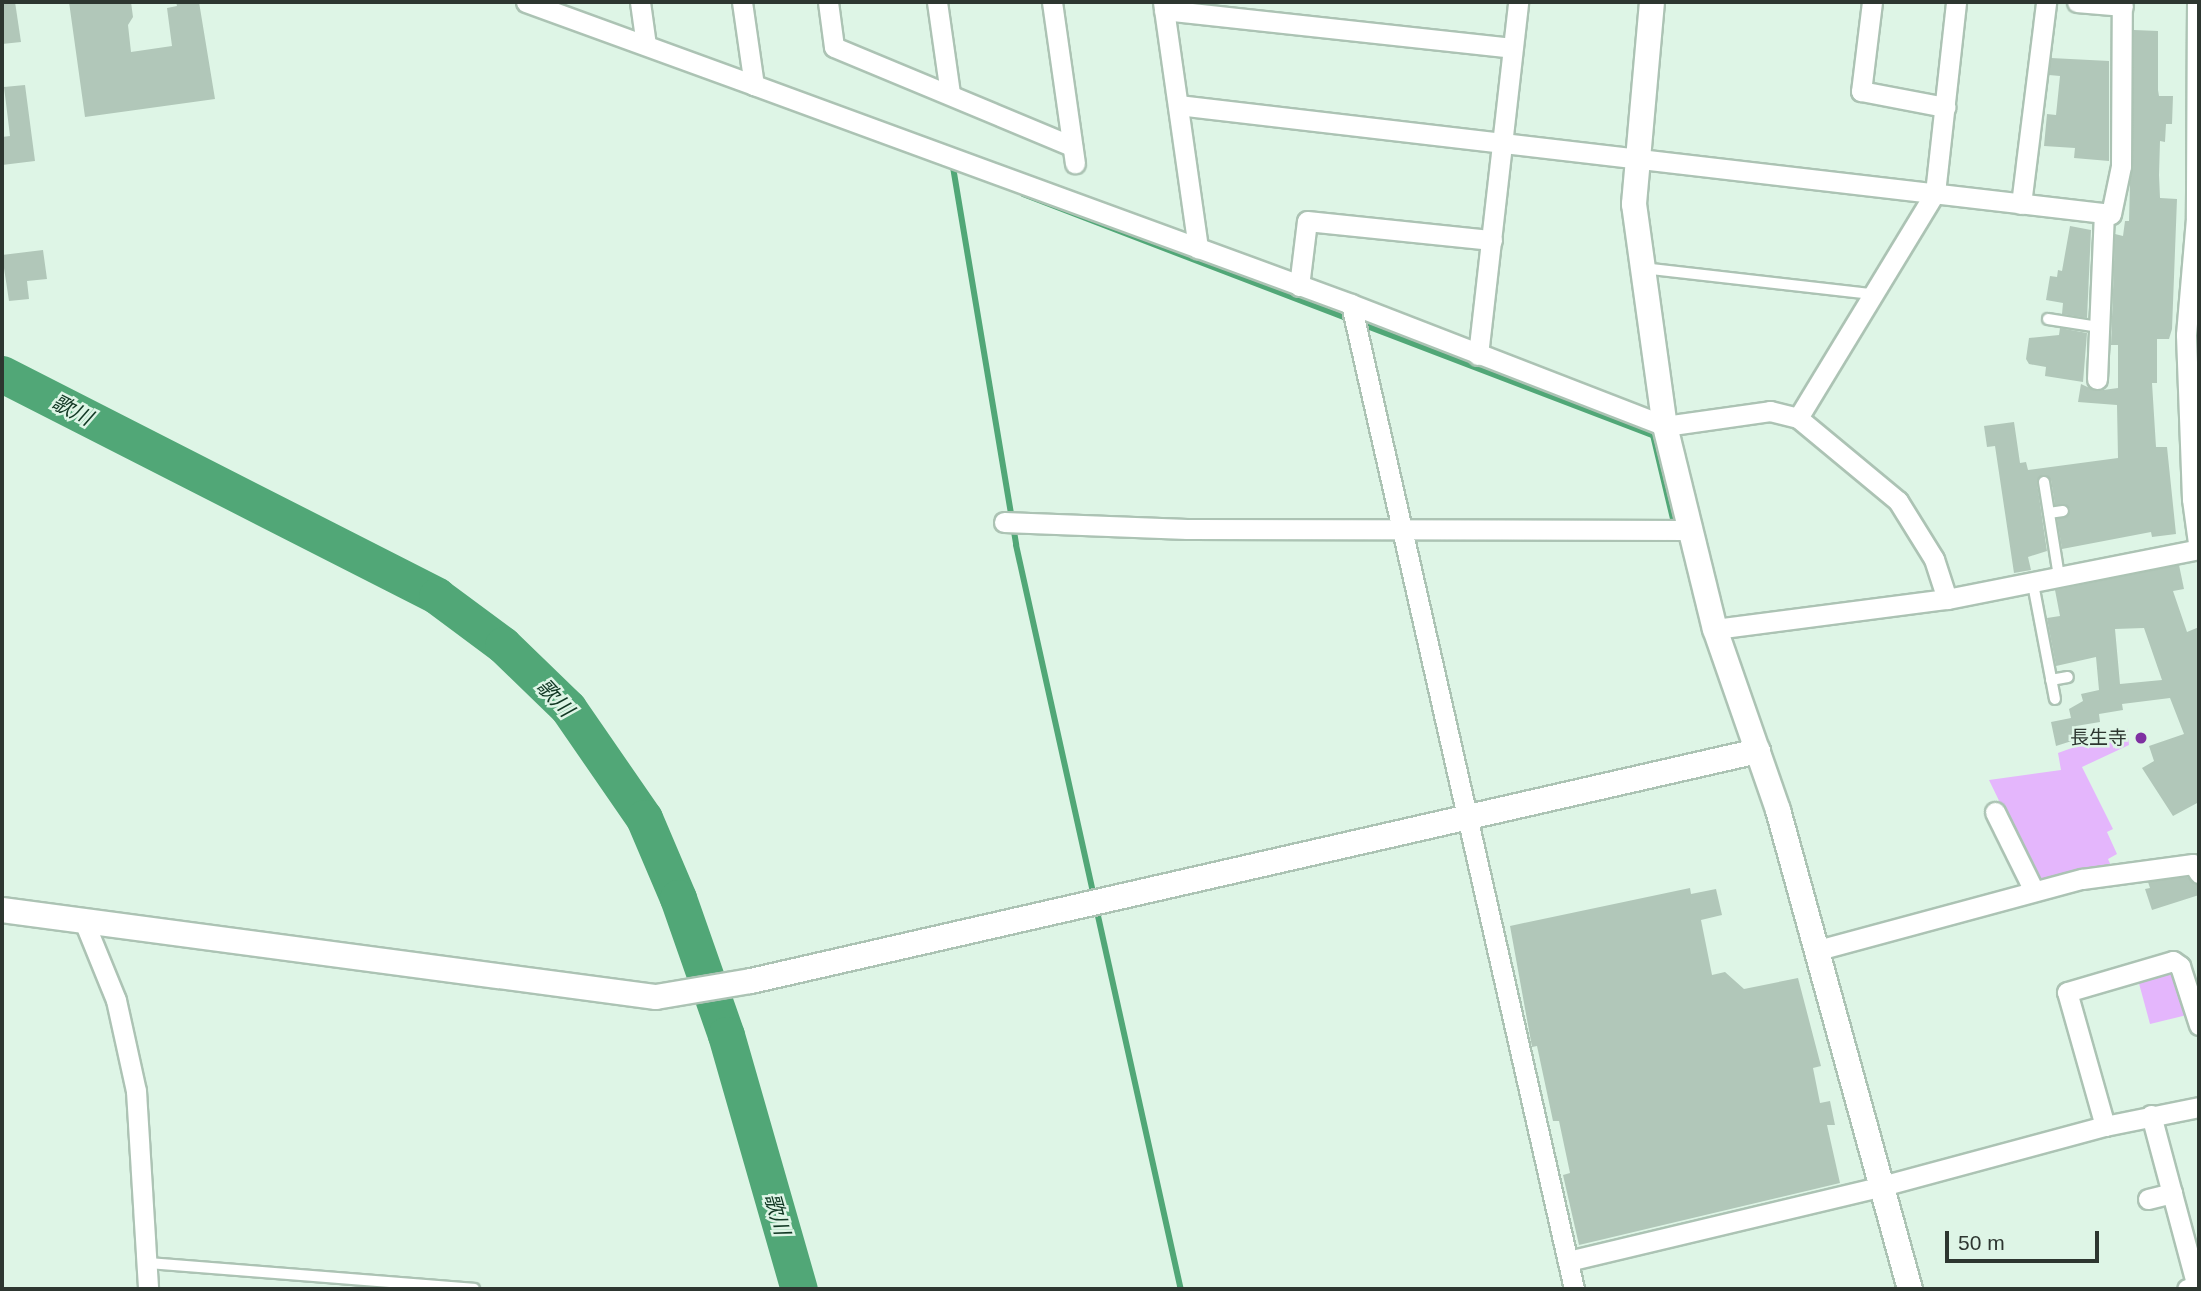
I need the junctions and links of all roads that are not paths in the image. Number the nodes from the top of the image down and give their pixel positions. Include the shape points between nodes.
1 (526, 2) edge
2 (640, 2) edge
3 (742, 2) edge
4 (828, 2) edge
5 (937, 2) edge
6 (1052, 2) edge
7 (1518, 2) edge
8 (1652, 2) edge
9 (1872, 2) edge
10 (1956, 2) edge
11 (2046, 2) edge
12 (2077, 2) edge
13 (2197, 2) edge
14 (2123, 4) edge
15 (1164, 6) edge
16 (646, 45) junction
17 (1512, 48) junction
18 (754, 85) junction
19 (950, 93) junction
20 (1178, 106) junction
21 (1945, 107) junction
22 (1503, 144) junction
23 (1635, 158) junction
24 (1934, 193) junction
25 (2021, 204) junction
26 (2104, 213) junction
27 (1492, 240) junction
28 (1198, 249) junction
29 (1642, 268) junction
30 (1299, 286) junction
31 (1872, 294) junction
32 (1351, 304) junction
33 (2048, 319) dead end
34 (2099, 327) junction
35 (1478, 355) junction
36 (2097, 379) dead end
37 (1798, 418) junction
38 (1665, 426) junction
39 (2044, 482) dead end
40 (2063, 511) dead end
41 (2049, 513) junction
42 (1004, 522) dead end
43 (1401, 528) junction
44 (1689, 530) junction
45 (2199, 550) edge
46 (2059, 577) junction
47 (2033, 584) junction
48 (1947, 599) junction
49 (1715, 629) junction
50 (2068, 677) dead end
51 (2051, 680) junction
52 (2055, 699) dead end
53 (1758, 751) junction
54 (1995, 812) dead end
55 (1467, 815) junction
56 (2199, 873) edge
57 (2034, 891) junction
58 (2, 910) edge
59 (83, 919) junction
60 (1818, 950) junction
61 (2199, 1025) edge
62 (2199, 1107) edge
63 (2151, 1115) junction
64 (2105, 1126) junction
65 (1882, 1186) junction
66 (2172, 1192) junction
67 (2148, 1199) dead end
68 (1568, 1261) junction
69 (147, 1263) junction
70 (148, 1289) edge
71 (474, 1289) edge
72 (1574, 1289) edge
73 (1910, 1289) edge
74 (2187, 1289) edge

1 - 16 street
2 - 16 street
3 - 18 street
4 - 19 street via 834,47
5 - 19 street
6 - 19 street via 1074,154
7 - 17 street
8 - 23 street
9 - 21 street via 1861,91
10 - 21 street
11 - 25 street
12 - 14 street
13 - 45 street via 2196,218 2186,335 2192,499
14 - 26 street via 2121,166 2111,214
15 - 17 street
15 - 20 street
16 - 18 street
17 - 22 street
18 - 28 street
20 - 22 street
20 - 28 street
21 - 24 street
22 - 23 street
22 - 27 street
23 - 24 street
23 - 29 street via 1634,204
24 - 25 street
24 - 31 street
25 - 26 street
26 - 34 street
27 - 30 street via 1307,221
27 - 35 street
28 - 30 street
29 - 31 lane
29 - 38 street
30 - 32 street
31 - 37 street
32 - 35 street
32 - 43 street
33 - 34 lane
34 - 36 street
35 - 38 street
37 - 38 street via 1770,411
37 - 48 street via 1898,501 1934,559
38 - 44 street
39 - 41 lane
40 - 41 lane
41 - 46 lane
42 - 43 street via 1187,529
43 - 44 street
43 - 55 street
44 - 49 street
45 - 46 street
46 - 47 street
47 - 48 street
47 - 51 lane
48 - 49 street
49 - 53 street
50 - 51 lane
51 - 52 lane
53 - 55 street
53 - 60 street
54 - 57 street
55 - 59 street via 736,984 656,997
55 - 68 street
56 - 57 street via 2193,864
57 - 60 street
58 - 59 street
59 - 69 street via 116,1000 136,1091
60 - 65 street
61 - 64 street via 2180,966 2173,961 2067,992
62 - 63 street
63 - 64 street
63 - 66 street
64 - 65 street
65 - 68 street
65 - 73 street
66 - 67 street
66 - 74 street via 2197,1287
68 - 72 street
69 - 70 street
69 - 71 lane

